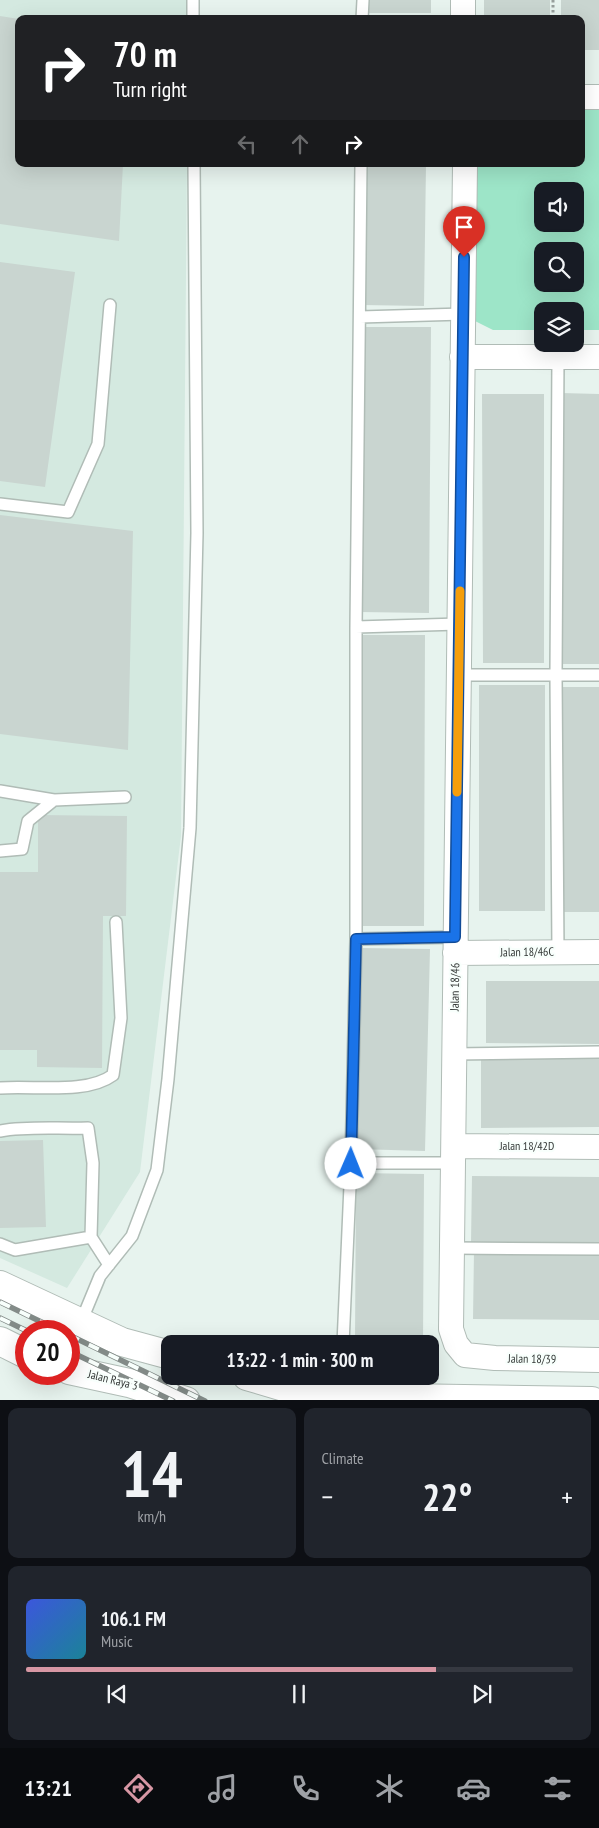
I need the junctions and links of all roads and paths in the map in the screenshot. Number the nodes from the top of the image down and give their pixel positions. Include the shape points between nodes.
1 (193, 0) edge
2 (363, 0) edge
3 (463, 0) edge
4 (553, 0) edge
5 (193, 15) edge
6 (362, 15) edge
7 (463, 15) edge
8 (553, 15) edge
9 (585, 97) edge
10 (599, 97) edge
11 (194, 167) edge
12 (361, 167) edge
13 (465, 167) edge
14 (110, 305) dead end
15 (463, 314) junction
16 (360, 318) junction
17 (462, 357) junction
18 (558, 357) junction
19 (599, 357) edge
20 (0, 504) edge
21 (459, 624) junction
22 (356, 627) junction
23 (459, 675) junction
24 (556, 675) junction
25 (599, 675) edge
26 (0, 790) edge
27 (125, 797) dead end
28 (54, 800) junction
29 (0, 851) edge
30 (116, 922) dead end
31 (356, 939) junction
32 (455, 945) junction
33 (558, 952) junction
34 (599, 952) edge
35 (599, 1052) edge
36 (454, 1054) junction
37 (0, 1088) edge
38 (0, 1132) edge
39 (599, 1147) edge
40 (453, 1154) junction
41 (351, 1164) junction
42 (91, 1237) junction
43 (0, 1244) edge
44 (452, 1248) junction
45 (599, 1249) edge
46 (108, 1265) junction
47 (0, 1285) edge
48 (81, 1322) junction
49 (343, 1335) edge
50 (0, 1341) edge
51 (15, 1348) edge
52 (161, 1353) edge
53 (466, 1355) joint
54 (599, 1360) edge
55 (80, 1372) edge
56 (277, 1385) edge
57 (342, 1387) edge
58 (186, 1400) edge
59 (592, 1400) edge

1 - 5 lane
2 - 6 lane
3 - 7 street
4 - 8 path
9 - 10 street
11 - 46 lane via 197,533 190,828 157,1170 132,1236
12 - 16 lane
13 - 15 street, Jalan 18/46
14 - 20 lane via 98,444 68,512
15 - 16 lane
15 - 17 street, Jalan 18/46
16 - 22 lane
17 - 18 street
17 - 21 street, Jalan 18/46
18 - 19 street
18 - 24 lane
21 - 22 lane
21 - 23 street, Jalan 18/46
22 - 31 lane
23 - 24 lane
23 - 32 street, Jalan 18/46
24 - 25 lane
24 - 33 lane
26 - 28 lane
27 - 28 lane
28 - 29 lane via 28,820 22,849
30 - 37 lane via 120,1018 113,1075 102,1084
31 - 32 lane
31 - 41 lane
32 - 33 street, Jalan 18/46C
32 - 36 street, Jalan 18/46
33 - 34 street, Jalan 18/46C
35 - 36 lane
36 - 40 street, Jalan 18/46
38 - 42 lane via 18,1128 88,1128 93,1163
39 - 40 street, Jalan 18/42D
40 - 41 lane
40 - 44 street, Jalan 18/46
41 - 49 lane
42 - 43 lane via 15,1250
42 - 46 lane
44 - 45 lane
44 - 53 street, Jalan 18/46 via 451,1329 456,1344
46 - 48 lane via 100,1276
47 - 48 street
48 - 52 street via 122,1342
50 - 51 street
53 - 54 street, Jalan 18/39
55 - 58 street, Jalan Raya 3
56 - 57 street via 294,1390
57 - 59 street via 375,1399

